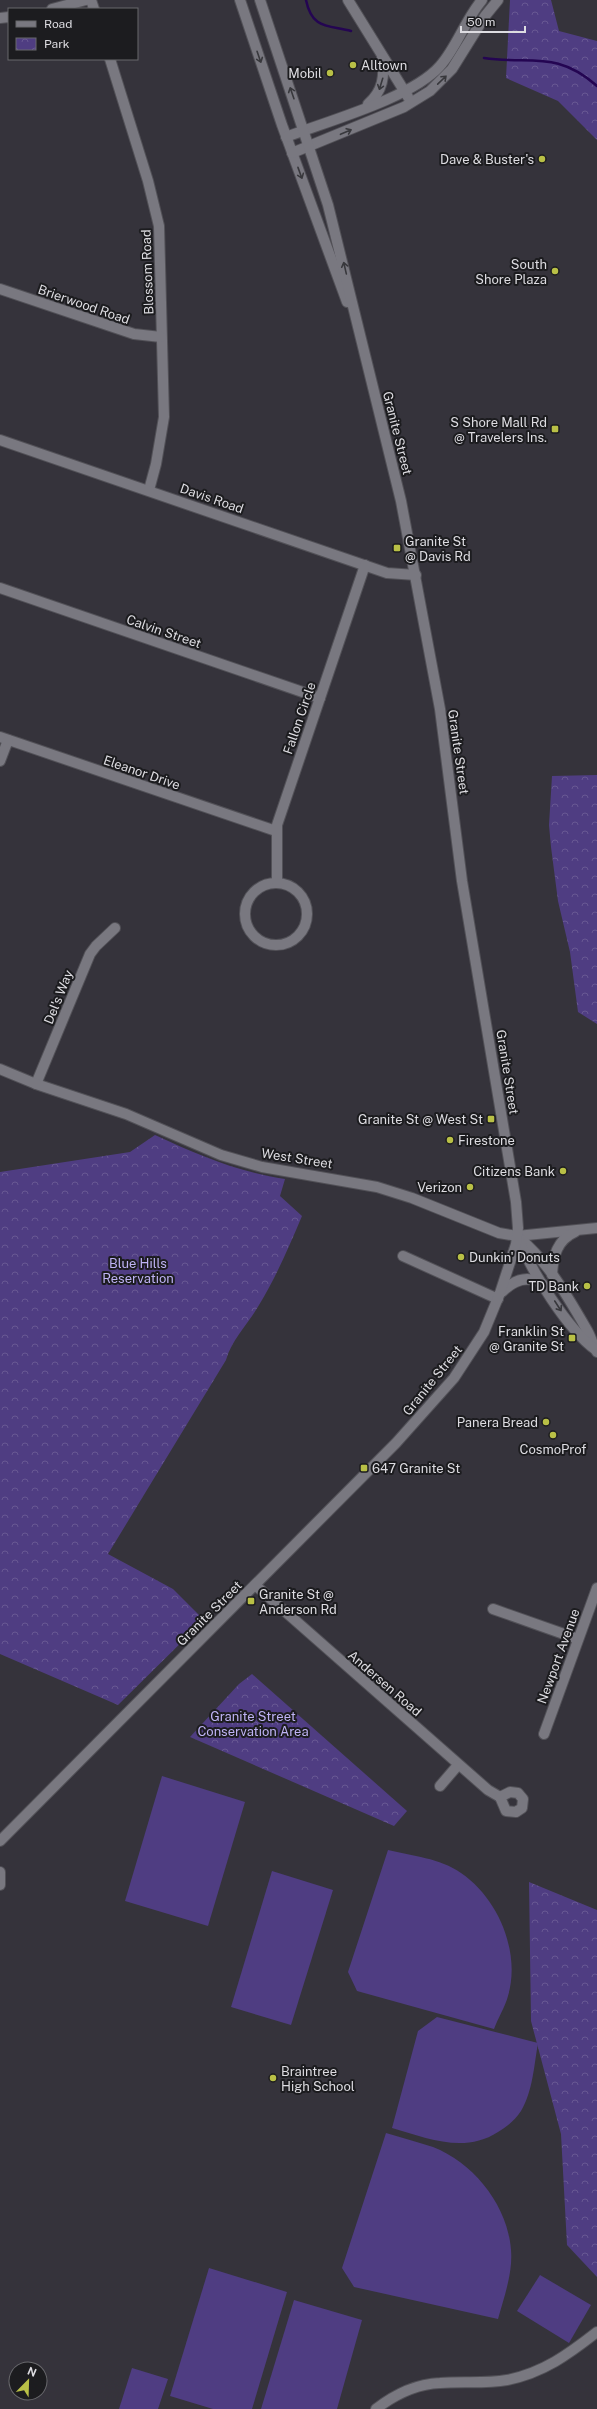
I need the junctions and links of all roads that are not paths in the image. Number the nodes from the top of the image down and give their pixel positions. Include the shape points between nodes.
1 (86, 0) edge
2 (240, 0) edge
3 (260, 0) edge
4 (348, 0) edge
5 (482, 0) edge
6 (498, 0) edge
7 (56, 8) edge
8 (381, 53) junction
9 (110, 60) edge
10 (404, 92) junction
11 (411, 104) junction
12 (362, 108) junction
13 (304, 130) junction
14 (286, 136) junction
15 (310, 147) junction
16 (292, 153) junction
17 (0, 289) edge
18 (358, 334) junction
19 (161, 337) junction
20 (0, 440) edge
21 (149, 490) junction
22 (365, 565) junction
23 (416, 575) junction
24 (0, 588) edge
25 (320, 698) junction
26 (4, 739) edge
27 (0, 761) edge
28 (276, 831) junction
29 (277, 883) junction
30 (115, 928) dead end
31 (0, 1069) edge
32 (36, 1084) junction
33 (597, 1228) edge
34 (577, 1231) junction
35 (518, 1236) junction
36 (404, 1256) dead end
37 (552, 1275) junction
38 (546, 1287) junction
39 (499, 1296) junction
40 (596, 1351) edge
41 (255, 1585) junction
42 (597, 1588) edge
43 (493, 1609) dead end
44 (578, 1639) junction
45 (544, 1734) dead end
46 (458, 1765) junction
47 (440, 1786) dead end
48 (500, 1797) dead end
49 (0, 1841) edge
50 (0, 1872) edge
51 (0, 1885) edge
52 (597, 2332) edge
53 (376, 2409) edge

1 - 7 street
2 -> 14 street, Granite Street
13 -> 3 street, Granite Street
4 - 8 street
5 - 10 street via 439,67 423,81
11 -> 6 street via 448,75
8 - 10 street
8 -> 12 street via 381,87 372,100
9 - 19 street, Blossom Road via 156,210 160,243
10 - 11 street
10 - 12 street
15 -> 11 street
12 - 13 street
13 - 14 street
13 - 15 street, Granite Street
14 - 16 street, Granite Street
15 - 16 street
18 -> 15 street, Granite Street via 342,258
16 -> 18 street, Granite Street
17 - 19 street, Brierwood Road via 134,334
18 - 23 street, Granite Street via 393,464
19 - 21 street, Blossom Road via 164,417
20 - 21 street, Davis Road
21 - 22 street, Davis Road
22 - 23 street, Davis Road via 393,574
22 - 25 street, Fallon Circle
23 - 35 street, Granite Street via 440,710 462,881 514,1183
24 - 25 street, Calvin Street
25 - 28 street, Fallon Circle
26 - 27 street
26 - 28 street, Eleanor Drive
28 - 29 street, Fallon Circle
29 - 29 street via 256,890 248,900 245,913 251,934 261,942 274,946 287,944 298,937 308,918 306,905 300,894 290,886
30 - 32 street, Del's Way via 90,954
31 - 32 street, West Street
32 - 35 street, West Street via 126,1114 221,1155 262,1167 378,1187 496,1232
33 - 34 street, West Street
34 - 35 street, West Street
34 - 37 street via 566,1237 556,1250
35 - 37 street via 537,1254
35 - 38 street via 529,1261
35 - 39 street, Granite Street
36 - 39 street
37 - 40 street via 586,1329
38 - 39 street via 536,1281 522,1279 510,1285
38 -> 40 street via 577,1334
39 - 41 street, Granite Street via 476,1346 447,1387 396,1443
41 - 46 street, Andersen Road
41 - 49 street, Granite Street
42 - 44 street, Newport Avenue
43 - 44 street
44 - 45 street, Newport Avenue
46 - 47 street
46 - 48 street, Andersen Road
50 - 51 street
52 - 53 street via 559,2360 532,2373 496,2382 431,2384 403,2393

